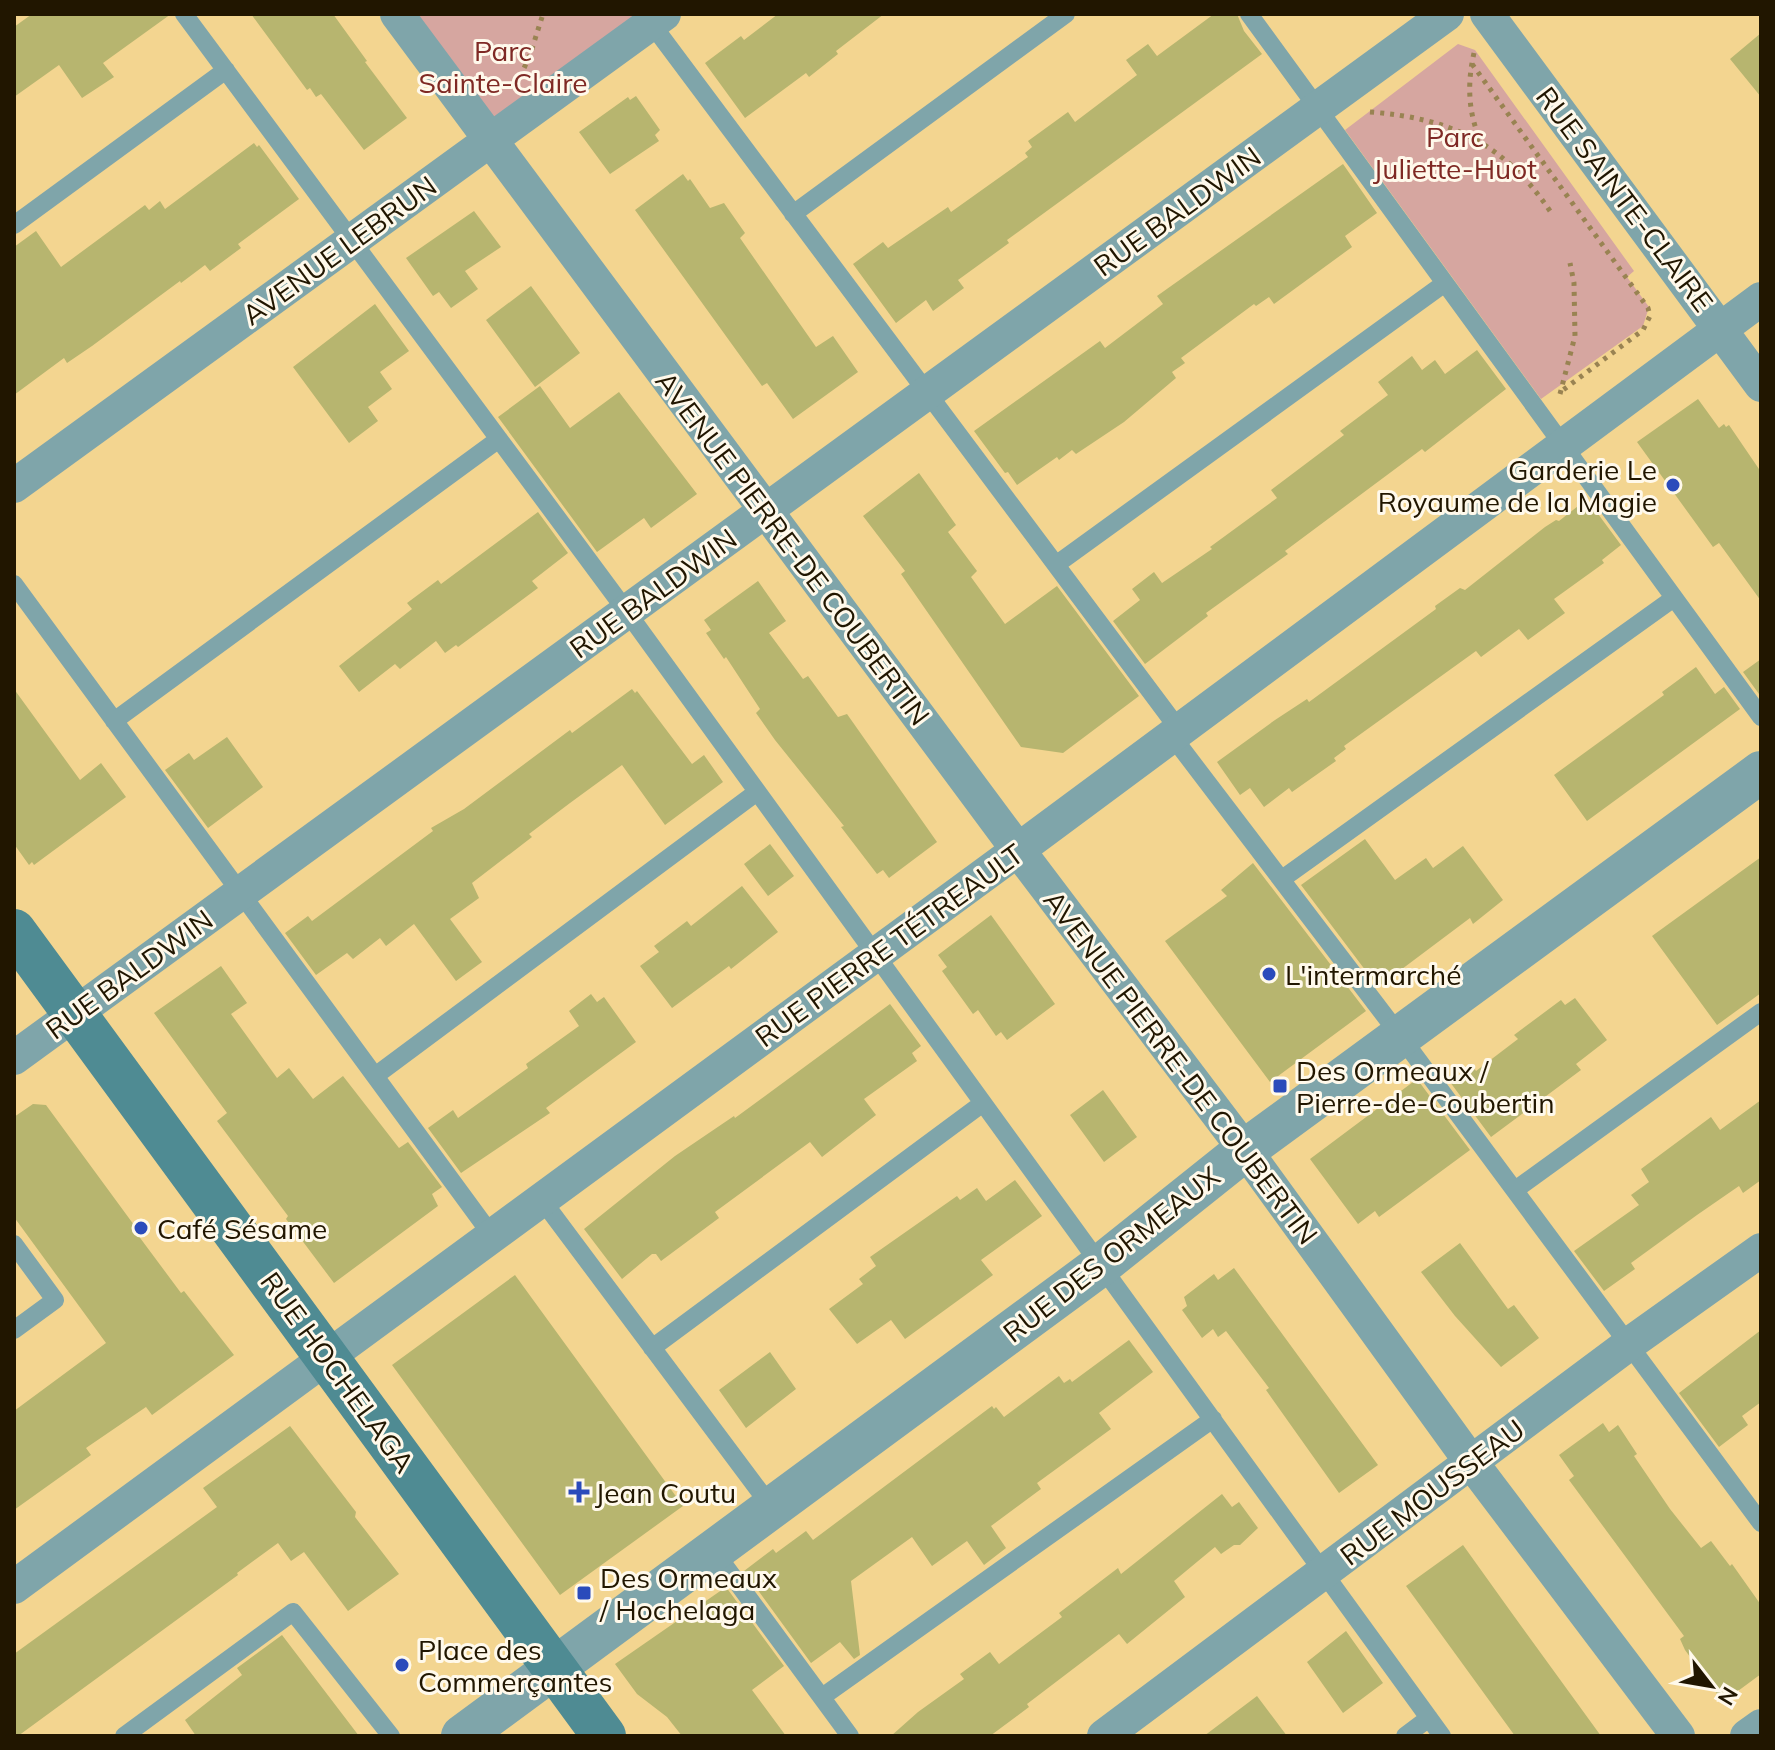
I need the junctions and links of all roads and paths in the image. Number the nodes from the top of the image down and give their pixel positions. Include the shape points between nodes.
1 (184, 14) edge
2 (397, 14) edge
3 (1066, 14) edge
4 (1249, 14) edge
5 (1447, 14) edge
6 (658, 19) edge
7 (1482, 27) edge
8 (1472, 64) junction
9 (226, 70) junction
10 (1318, 108) junction
11 (490, 139) junction
12 (1482, 142) junction
13 (1550, 211) dead end
14 (793, 214) junction
15 (14, 225) edge
16 (353, 241) junction
17 (1570, 263) dead end
18 (1445, 283) junction
19 (1761, 299) edge
20 (1721, 329) junction
21 (1761, 385) edge
22 (927, 393) junction
23 (1559, 393) junction
24 (499, 439) junction
25 (1564, 446) junction
26 (14, 486) edge
27 (766, 511) junction
28 (1057, 564) junction
29 (14, 584) edge
30 (1674, 598) junction
31 (627, 612) junction
32 (1761, 717) edge
33 (114, 721) junction
34 (1176, 733) junction
35 (1761, 772) edge
36 (757, 792) junction
37 (1018, 850) junction
38 (1282, 879) junction
39 (241, 893) junction
40 (14, 931) edge
41 (876, 955) junction
42 (1761, 1012) edge
43 (75, 1014) junction
44 (1401, 1037) junction
45 (14, 1058) edge
46 (375, 1076) junction
47 (983, 1103) junction
48 (1245, 1150) junction
49 (1515, 1190) junction
50 (542, 1200) junction
51 (493, 1237) junction
52 (14, 1244) edge
53 (1761, 1250) edge
54 (1101, 1265) junction
55 (14, 1330) edge
56 (1629, 1344) junction
57 (652, 1348) junction
58 (327, 1359) junction
59 (1213, 1419) junction
60 (1471, 1462) junction
61 (1761, 1489) edge
62 (1745, 1501) junction
63 (772, 1508) junction
64 (1761, 1523) edge
65 (714, 1551) junction
66 (1324, 1574) junction
67 (14, 1587) edge
68 (555, 1668) junction
69 (822, 1697) junction
70 (1429, 1718) junction
71 (1761, 1726) edge
72 (124, 1736) edge
73 (391, 1736) edge
74 (462, 1736) edge
75 (604, 1736) edge
76 (850, 1736) edge
77 (1104, 1736) edge
78 (1405, 1736) edge
79 (1442, 1736) edge
80 (1678, 1736) edge
81 (1747, 1736) edge

1 - 9 lane
2 - 11 street, AVENUE PIERRE-DE COUBERTIN
3 - 14 lane
4 - 10 lane
5 - 10 street, RUE BALDWIN
6 - 11 street, AVENUE LEBRUN
6 - 14 lane
7 - 8 path
7 - 20 street, RUE SAINTE-CLAIRE
8 - 12 path via 1470,104
8 - 23 path via 1648,308 1643,330
9 - 15 lane
9 - 16 lane
10 - 12 path via 1419,117
10 - 18 lane
10 - 22 street, RUE BALDWIN
11 - 16 street, AVENUE LEBRUN
11 - 27 street, AVENUE PIERRE-DE COUBERTIN
12 - 13 path via 1524,177
14 - 22 lane
16 - 24 lane
16 - 26 street, AVENUE LEBRUN
17 - 23 path via 1575,336
18 - 25 lane
18 - 28 lane
19 - 20 street, RUE PIERRE TÉTREAULT
20 - 21 street, RUE SAINTE-CLAIRE
20 - 25 street, RUE PIERRE TÉTREAULT
22 - 27 street, RUE BALDWIN
22 - 28 lane
23 - 25 path
24 - 31 lane
24 - 33 lane
25 - 30 lane
25 - 34 street, RUE PIERRE TÉTREAULT
27 - 31 street, RUE BALDWIN
27 - 37 street, AVENUE PIERRE-DE COUBERTIN
28 - 34 lane
29 - 33 lane
30 - 32 lane
30 - 38 lane
31 - 36 lane
31 - 39 street, RUE BALDWIN
33 - 39 lane
34 - 37 street, RUE PIERRE TÉTREAULT
34 - 38 lane
35 - 44 street, RUE DES ORMEAUX
36 - 41 lane
36 - 46 lane
37 - 41 street, RUE PIERRE TÉTREAULT
37 - 48 street, AVENUE PIERRE-DE COUBERTIN
38 - 44 lane
39 - 43 street, RUE BALDWIN
39 - 46 lane
40 - 43 main road, RUE HOCHELAGA
41 - 47 lane
41 - 50 street, RUE PIERRE TÉTREAULT
42 - 49 lane
43 - 45 street, RUE BALDWIN
43 - 58 main road, RUE HOCHELAGA
44 - 48 street, RUE DES ORMEAUX
44 - 49 lane
46 - 51 lane
47 - 54 lane
47 - 57 lane
48 - 54 street, RUE DES ORMEAUX
48 - 60 street, AVENUE PIERRE-DE COUBERTIN
49 - 56 lane
50 - 51 street, RUE PIERRE TÉTREAULT
50 - 57 lane
51 - 58 street, RUE PIERRE TÉTREAULT
52 - 55 lane via 55,1300
53 - 56 street, RUE MOUSSEAU
54 - 59 lane
54 - 63 street, RUE DES ORMEAUX
56 - 60 street, RUE MOUSSEAU
56 - 62 lane
57 - 63 lane
58 - 67 street, RUE PIERRE TÉTREAULT
58 - 68 main road, RUE HOCHELAGA
59 - 66 lane
59 - 69 lane
60 - 66 street, RUE MOUSSEAU
60 - 80 street, AVENUE PIERRE-DE COUBERTIN
61 - 62 lane
62 - 64 lane
63 - 65 street, RUE DES ORMEAUX
65 - 68 street, RUE DES ORMEAUX
65 - 69 lane
66 - 70 lane
66 - 77 street, RUE MOUSSEAU
68 - 74 street, RUE DES ORMEAUX
68 - 75 main road, RUE HOCHELAGA
69 - 76 lane
70 - 78 lane
70 - 79 lane
71 - 81 street
72 - 73 lane via 293,1612

